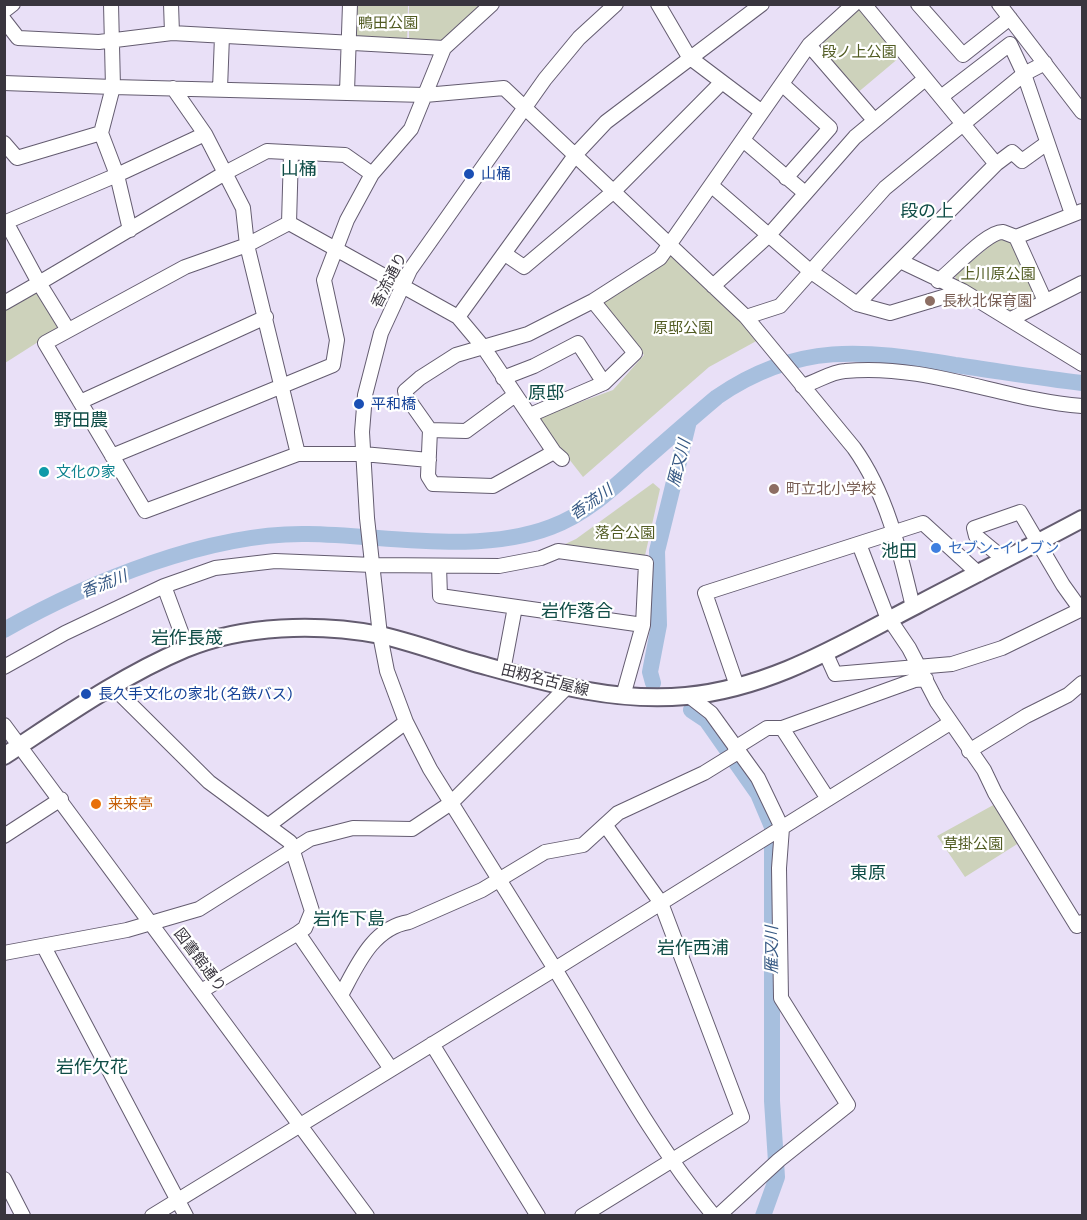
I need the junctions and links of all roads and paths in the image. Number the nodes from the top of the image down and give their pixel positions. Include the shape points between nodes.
1 (13, 4) edge
2 (111, 4) edge
3 (171, 4) edge
4 (351, 4) edge
5 (492, 4) edge
6 (616, 4) edge
7 (658, 4) edge
8 (762, 4) edge
9 (854, 4) edge
10 (864, 4) edge
11 (918, 4) edge
12 (999, 4) edge
13 (4, 11) edge
14 (1010, 18) junction
15 (4, 20) edge
16 (172, 33) junction
17 (222, 36) junction
18 (112, 39) junction
19 (349, 41) junction
20 (809, 45) junction
21 (444, 48) junction
22 (689, 57) junction
23 (1045, 63) junction
24 (1024, 74) junction
25 (925, 78) junction
26 (722, 82) junction
27 (4, 83) edge
28 (782, 84) junction
29 (113, 87) junction
30 (173, 88) junction
31 (220, 89) junction
32 (347, 92) junction
33 (425, 95) junction
34 (941, 97) junction
35 (525, 106) junction
36 (762, 112) junction
37 (1083, 112) edge
38 (874, 120) junction
39 (963, 123) junction
40 (101, 133) junction
41 (205, 134) junction
42 (743, 140) junction
43 (4, 143) edge
44 (1047, 143) junction
45 (291, 153) junction
46 (576, 154) junction
47 (996, 164) junction
48 (225, 173) junction
49 (372, 174) junction
50 (117, 175) junction
51 (786, 178) junction
52 (712, 186) junction
53 (613, 192) junction
54 (805, 193) junction
55 (1077, 212) edge
56 (5, 221) edge
57 (289, 223) junction
58 (130, 230) junction
59 (769, 235) junction
60 (1016, 237) junction
61 (247, 245) junction
62 (670, 246) junction
63 (336, 251) junction
64 (505, 254) junction
65 (900, 261) junction
66 (810, 272) junction
67 (938, 281) junction
68 (39, 283) junction
69 (1083, 283) edge
70 (403, 286) junction
71 (713, 286) junction
72 (963, 291) junction
73 (593, 301) junction
74 (1045, 301) junction
75 (4, 303) edge
76 (857, 304) junction
77 (266, 317) junction
78 (458, 317) junction
79 (746, 317) junction
80 (1011, 319) junction
81 (68, 330) junction
82 (484, 348) junction
83 (1083, 364) edge
84 (503, 378) junction
85 (799, 382) junction
86 (604, 383) junction
87 (279, 386) junction
88 (515, 395) junction
89 (80, 402) junction
90 (1083, 406) edge
91 (530, 415) junction
92 (430, 430) junction
93 (298, 454) junction
94 (363, 454) junction
95 (112, 456) junction
96 (429, 459) junction
97 (1083, 519) edge
98 (893, 531) junction
99 (1039, 542) junction
100 (859, 543) junction
101 (1005, 560) junction
102 (372, 562) junction
103 (439, 566) junction
104 (980, 574) junction
105 (164, 586) junction
106 (515, 607) junction
107 (913, 607) junction
108 (1082, 610) edge
109 (892, 621) junction
110 (643, 624) junction
111 (380, 635) junction
112 (187, 648) junction
113 (826, 654) junction
114 (919, 666) junction
115 (4, 667) edge
116 (503, 671) junction
117 (926, 679) junction
118 (1083, 683) edge
119 (737, 686) junction
120 (113, 687) junction
121 (566, 688) junction
122 (623, 696) junction
123 (689, 696) junction
124 (406, 722) junction
125 (950, 723) junction
126 (4, 725) edge
127 (782, 728) junction
128 (20, 746) junction
129 (969, 751) junction
130 (733, 753) junction
131 (4, 756) edge
132 (61, 799) junction
133 (828, 799) junction
134 (451, 803) junction
135 (269, 825) junction
136 (606, 826) junction
137 (782, 829) junction
138 (4, 836) edge
139 (294, 849) junction
140 (498, 880) junction
141 (661, 903) junction
142 (151, 922) junction
143 (1083, 922) edge
144 (298, 933) junction
145 (44, 947) junction
146 (4, 952) edge
147 (555, 969) junction
148 (203, 990) junction
149 (341, 995) junction
150 (432, 1044) junction
151 (391, 1069) junction
152 (299, 1124) junction
153 (673, 1159) junction
154 (4, 1179) edge
155 (177, 1200) junction
156 (23, 1215) edge
157 (152, 1215) edge
158 (186, 1215) edge
159 (367, 1215) edge
160 (538, 1215) edge
161 (582, 1215) edge
162 (716, 1215) edge

1 - 13 street
2 - 18 street
3 - 16 street
4 - 19 street
5 - 21 street
6 - 35 street, 香流通り via 579,38
7 - 22 street
8 - 22 street
9 - 20 street
10 - 25 street
11 - 14 street via 963,55
12 - 14 street
14 - 23 street
15 - 18 street via 18,38 99,42
16 - 17 street
16 - 18 street
17 - 19 street
17 - 31 street
18 - 29 street
19 - 21 street
19 - 32 street
20 - 28 street
20 - 38 street
21 - 33 street
22 - 26 street
22 - 46 street via 606,122
23 - 24 street
23 - 37 street
24 - 34 street via 1010,44
24 - 39 street
24 - 44 street
25 - 34 street
25 - 38 street
26 - 36 street
26 - 53 street
27 - 29 street
28 - 36 street
28 - 51 street via 830,128
29 - 30 street
29 - 40 street
30 - 31 street
30 - 41 street
31 - 32 street
32 - 33 street
33 - 35 street via 504,88
33 - 49 street via 411,129
34 - 39 street
35 - 46 street
35 - 70 street, 香流通り via 410,270
36 - 42 street
38 - 54 street
39 - 47 street
39 - 66 street via 885,188
40 - 43 street via 17,158
40 - 50 street
41 - 48 street
41 - 50 street
42 - 51 street
42 - 52 street
44 - 47 street via 1022,161 1012,152
44 - 55 street
45 - 48 street via 267,151
45 - 49 street via 345,155
45 - 57 street
46 - 53 street
46 - 64 street
47 - 65 street
48 - 58 street
48 - 61 street via 246,216
49 - 63 street via 347,220
50 - 56 street
50 - 58 street
51 - 54 street
52 - 59 street
52 - 62 street
53 - 62 street
53 - 64 street via 524,267
54 - 59 street
55 - 60 street
56 - 68 street
57 - 61 street
57 - 63 street
58 - 68 street
59 - 66 street
59 - 71 street
60 - 67 street via 999,231 982,240
60 - 74 street
61 - 77 street
61 - 81 street via 186,267
62 - 71 street
62 - 73 street via 660,258
63 - 70 street
63 - 87 street via 324,280 337,340 333,365
64 - 78 street
65 - 67 street
65 - 76 street
66 - 76 street
66 - 79 street via 780,306
67 - 72 street
68 - 75 street
68 - 81 street
69 - 74 street
70 - 78 street
70 - 94 street, 香流通り via 381,333 373,363 366,395
71 - 79 street
72 - 76 street via 890,313
72 - 80 street
73 - 82 street via 528,334
73 - 86 street via 635,353
74 - 80 street
77 - 87 street
77 - 89 street
78 - 82 street
79 - 85 street
80 - 83 street
81 - 89 street via 45,343
82 - 84 street
82 - 92 street via 456,355 405,391
84 - 86 street via 578,343
84 - 88 street
85 - 90 street via 846,371 921,373 1031,399
85 - 98 street via 869,469
86 - 91 street
87 - 93 street
87 - 95 street
88 - 91 street
88 - 92 street via 466,431
89 - 95 street
91 - 96 street via 558,455 493,486 433,484 428,477
92 - 96 street
93 - 94 street
93 - 95 street via 145,511
94 - 96 street
94 - 102 street, 香流通り
97 - 99 main road, 田籾名古屋線
98 - 100 street
98 - 104 street via 923,523
98 - 107 street
99 - 101 main road, 田籾名古屋線
99 - 101 street via 1020,513 974,528 976,536
99 - 108 street
100 - 109 street
100 - 119 street via 705,594
101 - 104 main road, 田籾名古屋線
102 - 103 street
102 - 105 street via 274,561 215,568
102 - 111 street, 香流通り
103 - 106 street via 440,596
103 - 110 street via 499,566 558,551 646,563
104 - 107 main road, 田籾名古屋線
105 - 112 street
105 - 115 street
106 - 110 street
106 - 116 street
107 - 109 main road, 田籾名古屋線
108 - 114 street via 1002,648 952,664
109 - 113 main road, 田籾名古屋線
109 - 114 street
110 - 122 street
111 - 112 main road, 田籾名古屋線 via 299,628 237,635
111 - 116 main road, 田籾名古屋線
111 - 124 street, 香流通り via 387,671
112 - 120 main road, 田籾名古屋線
113 - 114 street via 835,674
113 - 119 main road, 田籾名古屋線
114 - 117 street
116 - 121 main road, 田籾名古屋線
117 - 125 street
117 - 127 street
118 - 129 street
119 - 123 main road, 田籾名古屋線
120 - 128 main road, 田籾名古屋線
120 - 135 street via 209,782
121 - 122 main road, 田籾名古屋線
121 - 134 street
122 - 123 main road, 田籾名古屋線
123 - 130 street via 711,713
124 - 134 street, 香流通り
124 - 135 street
125 - 129 street
125 - 133 street
126 - 128 street, 図書館通り
127 - 130 street via 767,728
127 - 133 street
128 - 131 main road, 田籾名古屋線
128 - 132 street, 図書館通り
129 - 143 street via 1077,926
130 - 136 street via 704,773 618,813
130 - 137 street via 766,792
132 - 138 street
132 - 142 street, 図書館通り
133 - 137 street
134 - 139 street via 412,829 339,830
134 - 140 street, 香流通り
135 - 139 street
136 - 140 street via 583,845 545,852
136 - 141 street
137 - 141 street
137 - 162 street via 781,998 848,1105
139 - 142 street via 210,904
139 - 144 street via 312,911 305,928
140 - 147 street, 香流通り
140 - 149 street via 409,922 396,924 368,946
141 - 147 street
141 - 153 street via 742,1117
142 - 145 street
142 - 148 street, 図書館通り
144 - 148 street
144 - 149 street
145 - 146 street
145 - 155 street
147 - 150 street
147 - 153 street, 香流通り
148 - 152 street, 図書館通り
149 - 151 street
150 - 151 street
150 - 160 street
151 - 152 street
152 - 155 street
152 - 159 street, 図書館通り
153 - 161 street
153 - 162 street, 香流通り
154 - 156 street
155 - 157 street
155 - 158 street

